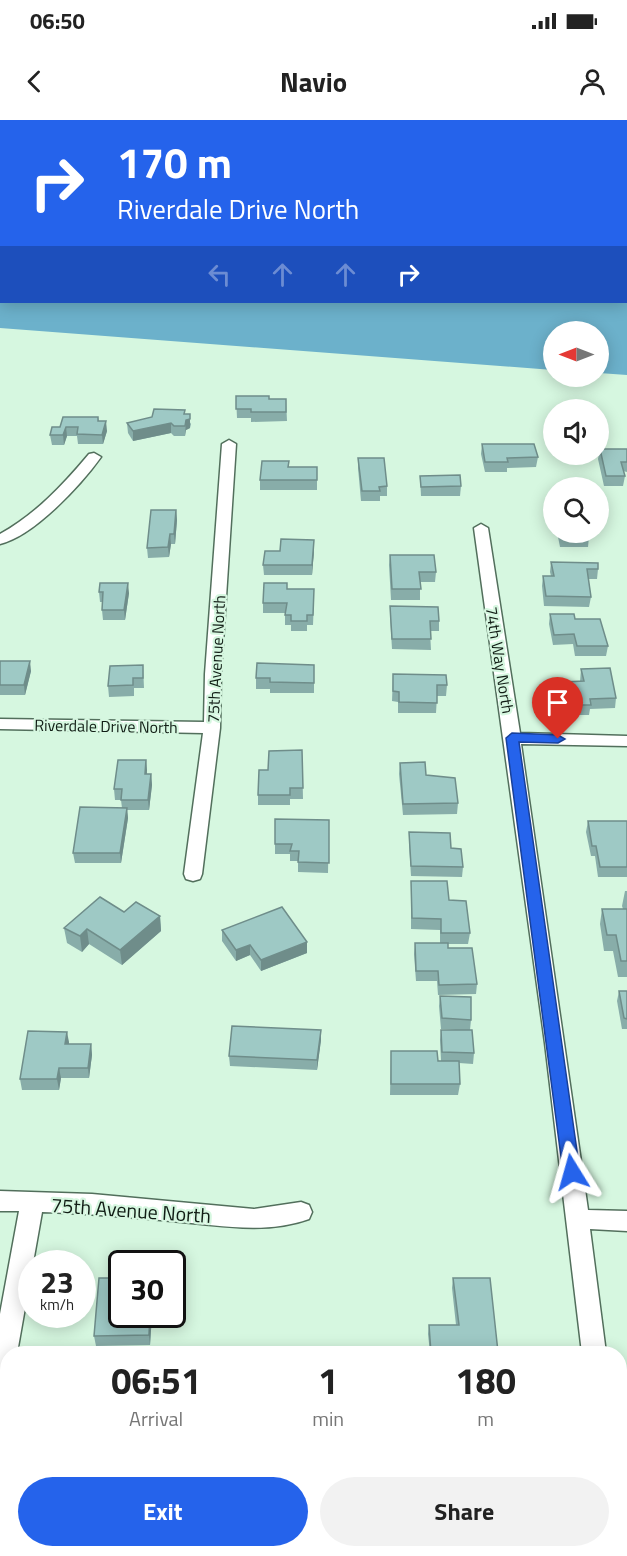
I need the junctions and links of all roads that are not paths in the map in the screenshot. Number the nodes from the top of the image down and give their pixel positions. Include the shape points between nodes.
1 (229, 444) dead end
2 (94, 457) dead end
3 (481, 528) dead end
4 (0, 540) edge
5 (0, 724) edge
6 (212, 728) junction
7 (512, 738) junction
8 (627, 741) edge
9 (193, 874) dead end
10 (0, 1201) edge
11 (32, 1203) junction
12 (301, 1212) dead end
13 (578, 1219) junction
14 (627, 1221) edge
15 (6, 1346) edge
16 (593, 1346) edge

1 - 6 street, 75th Avenue North
2 - 4 street via 39,516
3 - 7 street, 74th Way North
5 - 6 street, Riverdale Drive North
6 - 9 street, 75th Avenue North
7 - 8 street
7 - 13 street, 74th Way North
10 - 11 street
11 - 12 street, 75th Avenue North via 92,1204 254,1219
11 - 15 street, 75th Avenue North
13 - 14 street
13 - 16 street, 74th Way North

